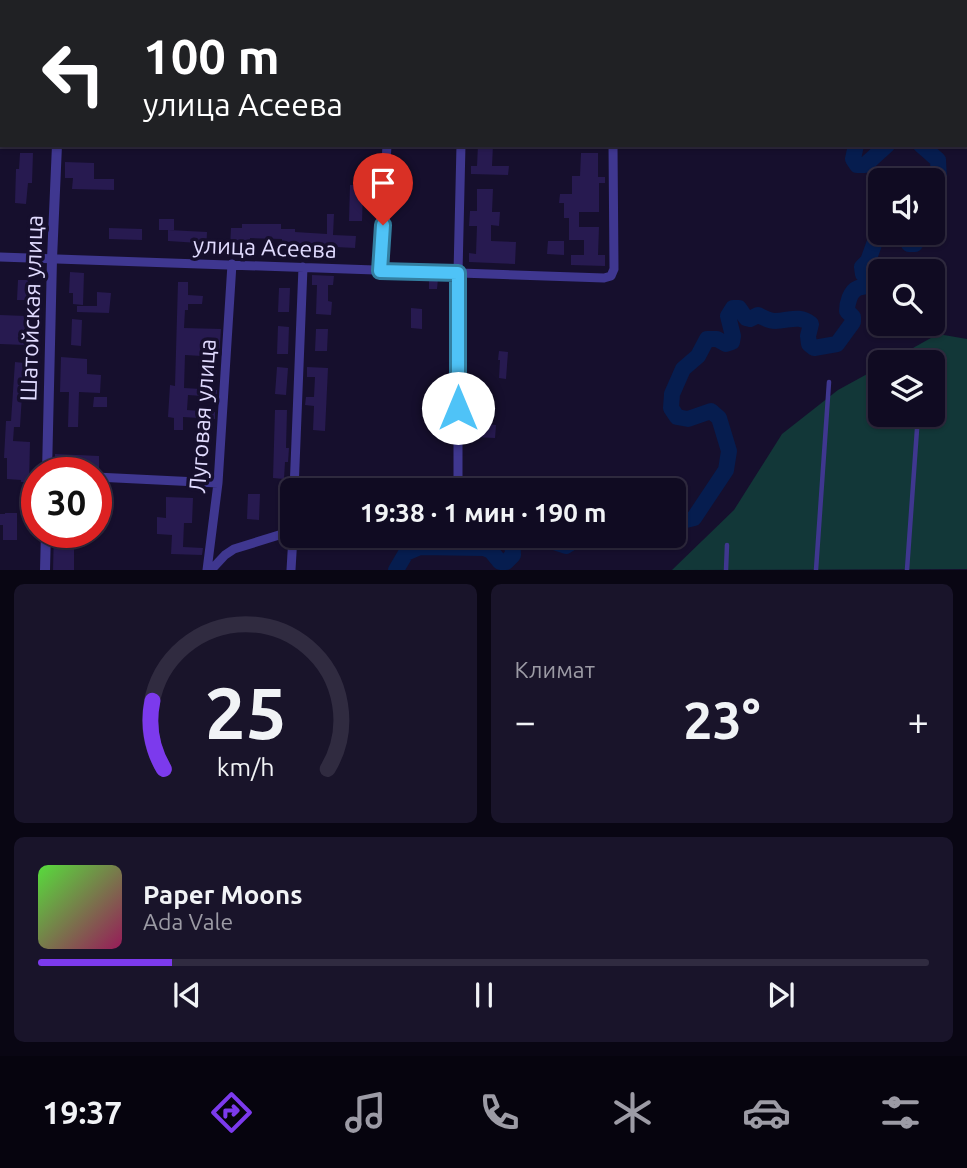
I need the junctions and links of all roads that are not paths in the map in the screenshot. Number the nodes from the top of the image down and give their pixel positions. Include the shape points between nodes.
1 (57, 147) edge
2 (387, 147) edge
3 (461, 147) edge
4 (613, 147) edge
5 (0, 257) edge
6 (52, 259) junction
7 (232, 264) junction
8 (303, 267) junction
9 (380, 271) junction
10 (458, 273) junction
11 (829, 382) dead end
12 (917, 427) edge
13 (47, 457) edge
14 (112, 478) edge
15 (295, 478) edge
16 (458, 478) edge
17 (218, 483) junction
18 (280, 537) edge
19 (727, 545) dead end
20 (46, 548) edge
21 (292, 548) edge
22 (45, 569) edge
23 (209, 569) edge
24 (291, 569) edge
25 (726, 569) edge
26 (816, 569) edge
27 (907, 569) edge

1 - 6 street, Шатойская улица
2 - 9 street
3 - 10 street
4 - 10 street, улица Асеева via 611,276
5 - 6 street, улица Асеева
6 - 7 street, улица Асеева
6 - 13 street, Шатойская улица
7 - 8 street, улица Асеева
7 - 17 street, Луговая улица
8 - 9 street, улица Асеева
8 - 15 street
9 - 10 street, улица Асеева
10 - 16 street
11 - 26 lane
12 - 27 lane
14 - 17 street
17 - 23 street, Луговая улица
18 - 23 street via 234,550
19 - 25 lane
20 - 22 street
21 - 24 street

